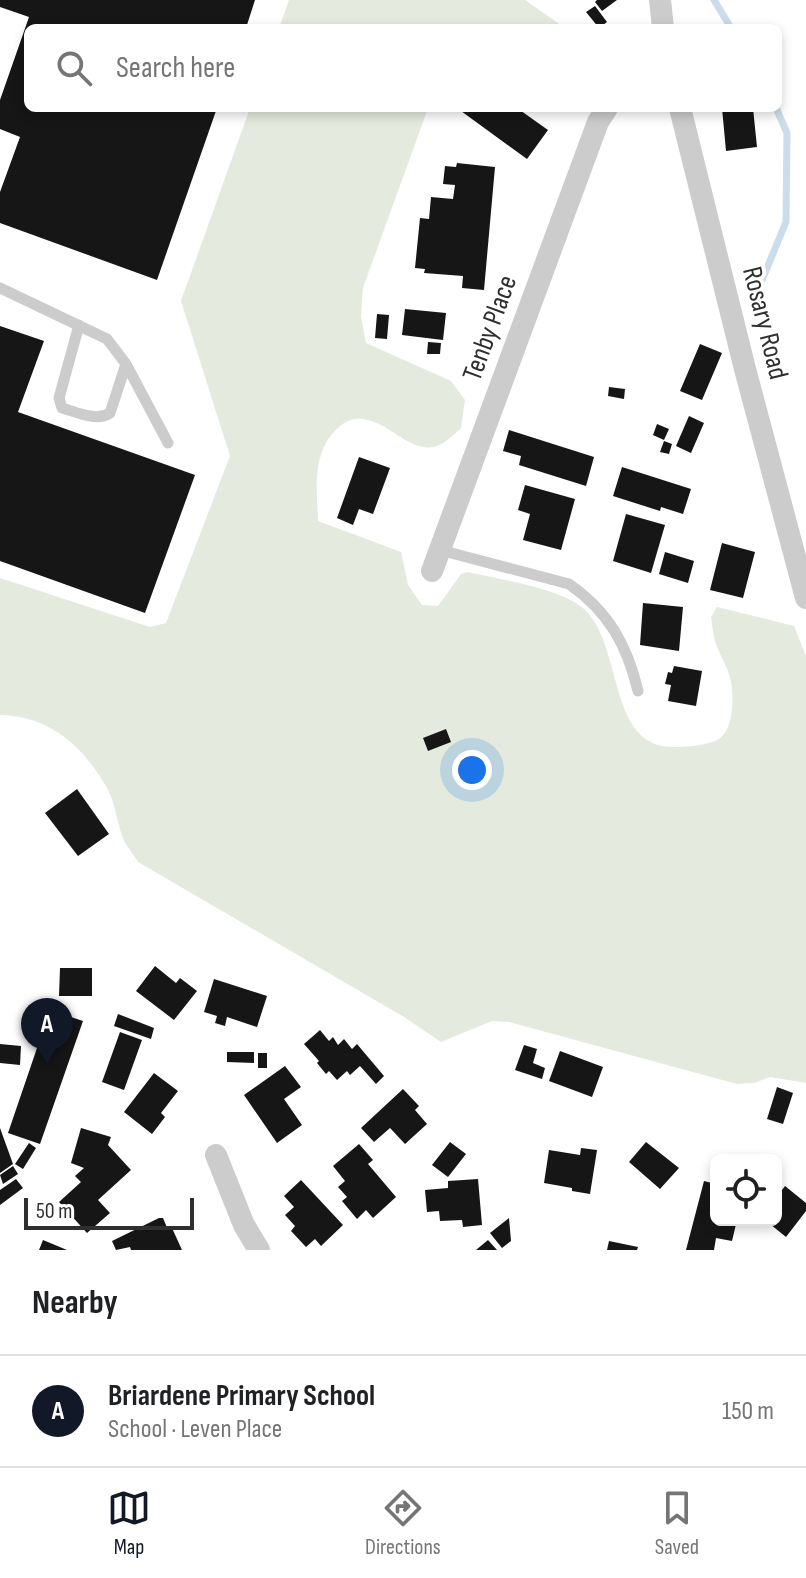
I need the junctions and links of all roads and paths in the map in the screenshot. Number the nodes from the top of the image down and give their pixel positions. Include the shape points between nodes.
1 (660, 0) edge
2 (663, 24) edge
3 (605, 112) edge
4 (681, 112) edge
5 (0, 288) edge
6 (79, 325) junction
7 (126, 364) junction
8 (168, 443) dead end
9 (436, 560) joint
10 (806, 598) edge
11 (638, 691) dead end
12 (216, 1155) dead end
13 (259, 1250) edge

1 - 2 street
3 - 9 street, Tenby Place
4 - 10 street, Rosary Road
5 - 6 lane
6 - 7 lane via 107,339
6 - 7 lane via 59,398 62,408 105,417
7 - 8 lane
9 - 11 lane via 569,584 605,617 630,657
12 - 13 street

